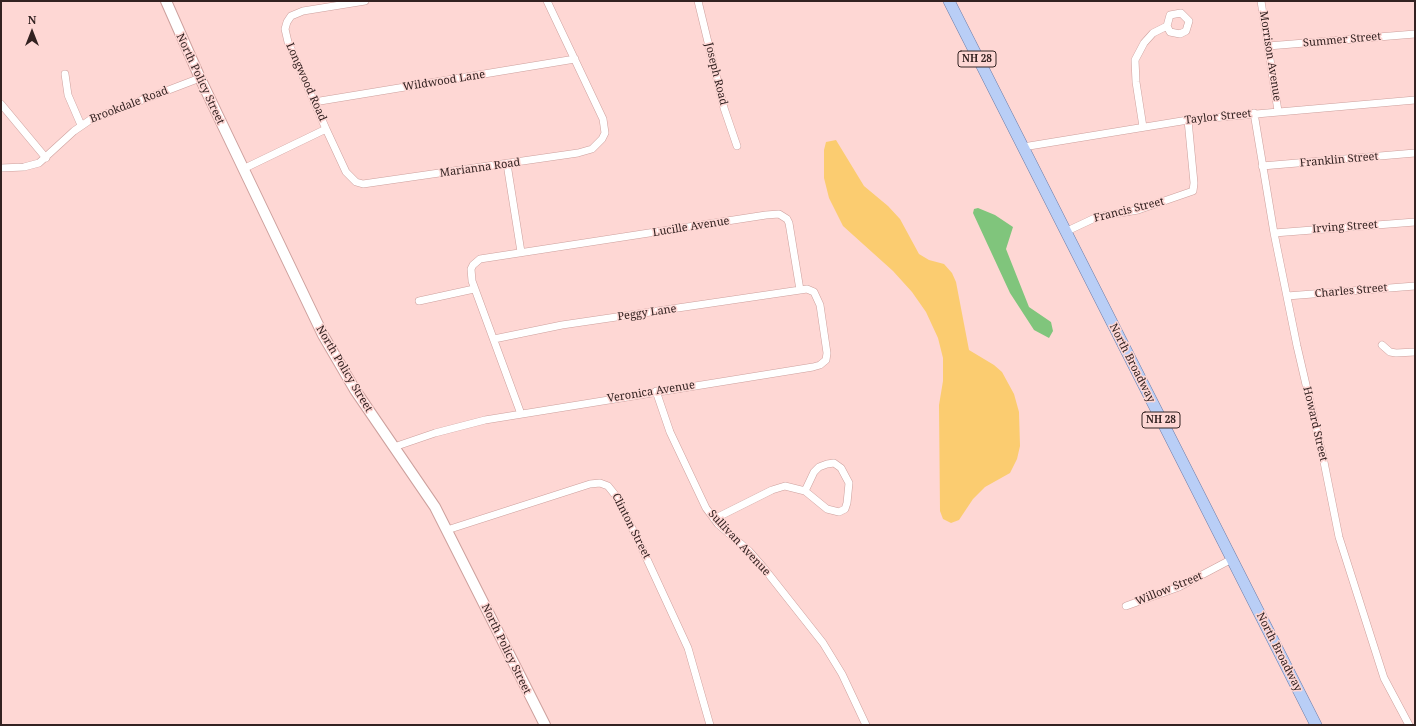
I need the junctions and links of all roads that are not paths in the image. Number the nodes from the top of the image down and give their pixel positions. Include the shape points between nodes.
1 (166, 1) edge
2 (365, 1) edge
3 (547, 1) edge
4 (698, 1) edge
5 (949, 1) edge
6 (1261, 1) edge
7 (1167, 26) dead end
8 (1415, 34) edge
9 (1268, 46) junction
10 (575, 59) junction
11 (65, 74) dead end
12 (200, 78) junction
13 (1415, 100) edge
14 (314, 102) junction
15 (1, 104) edge
16 (1278, 111) junction
17 (1254, 114) junction
18 (1188, 120) junction
19 (81, 125) junction
20 (1143, 127) junction
21 (326, 129) junction
22 (737, 146) dead end
23 (1022, 147) junction
24 (1415, 153) edge
25 (46, 158) junction
26 (508, 164) junction
27 (1262, 166) junction
28 (1, 168) edge
29 (243, 169) junction
30 (1415, 222) edge
31 (1065, 232) junction
32 (1274, 233) junction
33 (521, 252) junction
34 (1415, 286) edge
35 (474, 289) junction
36 (800, 290) junction
37 (1287, 296) junction
38 (419, 301) dead end
39 (494, 339) junction
40 (1382, 345) dead end
41 (1415, 352) edge
42 (656, 391) junction
43 (521, 414) junction
44 (394, 447) junction
45 (805, 491) junction
46 (714, 519) junction
47 (447, 530) junction
48 (1232, 559) junction
49 (1126, 606) dead end
50 (545, 725) edge
51 (710, 725) edge
52 (866, 725) edge
53 (1316, 725) edge
54 (1409, 725) edge

1 - 12 street, North Policy Street
2 - 14 street, Longwood Road via 303,11 291,16 287,22 286,36
3 - 10 street, Marianna Road
4 - 22 street, Joseph Road via 724,108
5 - 23 main road, North Broadway / NH 28
6 - 9 street, Morrison Avenue
7 - 20 street via 1148,38 1135,60
8 - 9 street, Summer Street
9 - 16 street, Morrison Avenue
10 - 14 street, Wildwood Lane
10 - 26 street, Marianna Road via 603,119 605,133 602,140 585,152
11 - 19 street via 68,95
12 - 19 street, Brookdale Road via 110,111
12 - 29 street, North Policy Street
13 - 16 street, Taylor Street
14 - 21 street, Longwood Road
15 - 25 street
16 - 17 street, Taylor Street
17 - 18 street, Taylor Street
17 - 27 street, Howard Street
18 - 20 street, Taylor Street
18 - 31 street, Francis Street via 1193,191 1138,210 1098,216
19 - 25 street, Brookdale Road
20 - 23 street, Taylor Street
21 - 26 street, Marianna Road via 346,172 356,182 363,184
21 - 29 street
23 - 31 main road, North Broadway / NH 28
24 - 27 street, Franklin Street
25 - 28 street, Brookdale Road via 31,166
26 - 33 street
27 - 32 street, Howard Street
29 - 44 street, North Policy Street via 323,335 355,390
30 - 32 street, Irving Street
31 - 48 main road, North Broadway / NH 28
32 - 37 street, Howard Street
33 - 35 street, Lucille Avenue via 476,262 471,269
33 - 36 street, Lucille Avenue via 779,214 789,223
34 - 37 street, Charles Street
35 - 38 street
35 - 39 street, Lucille Avenue
36 - 39 street, Peggy Lane via 562,325
36 - 42 street, Veronica Avenue via 814,292 820,305 827,353 826,360 820,366
37 - 54 street, Howard Street via 1339,538 1384,678
39 - 43 street, Lucille Avenue
40 - 41 street via 1390,352
42 - 43 street, Veronica Avenue
42 - 46 street, Sullivan Avenue via 670,432 706,508
43 - 44 street, Veronica Avenue via 469,423
44 - 47 street, North Policy Street via 429,498
45 - 45 street via 827,509 839,512 845,509 848,483 841,468 834,463 819,467
45 - 46 street via 790,486 776,488
46 - 52 street, Sullivan Avenue via 749,551 823,643 842,674
47 - 50 street, North Policy Street
47 - 51 street, Clinton Street via 590,484 600,483 608,486 616,496 643,550 688,648
48 - 49 street, Willow Street via 1179,587
48 - 53 main road, North Broadway / NH 28

